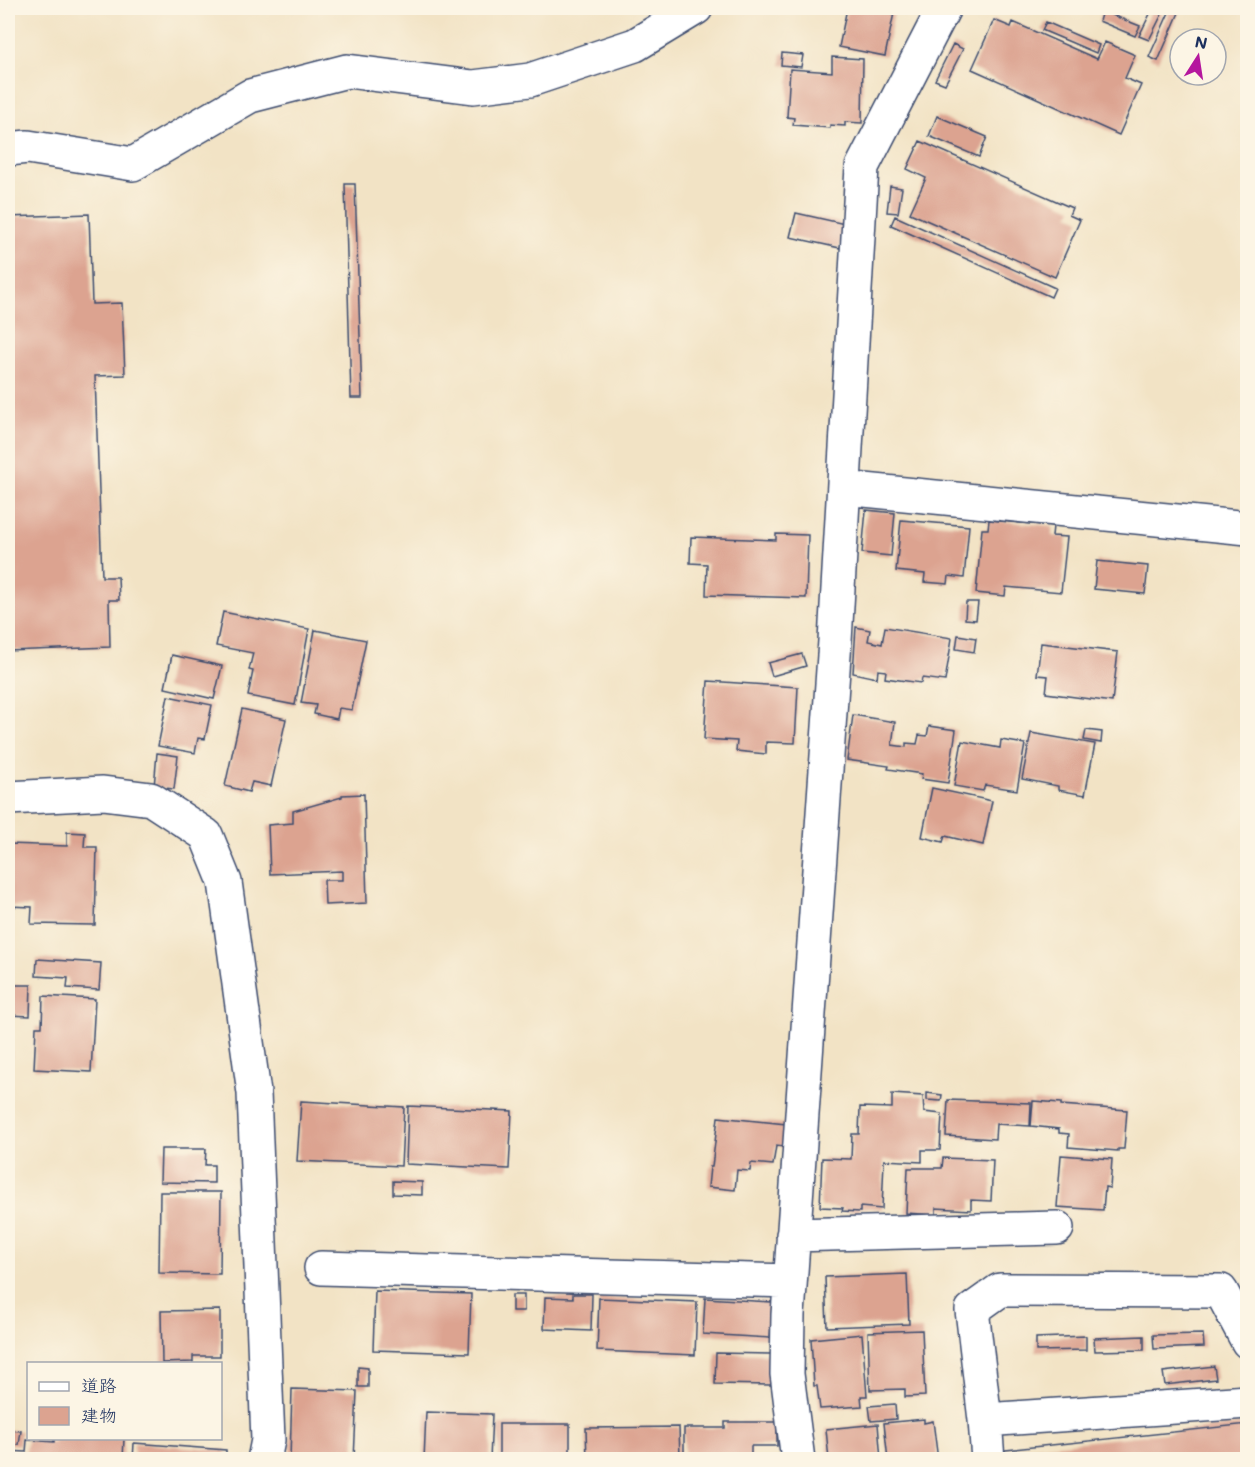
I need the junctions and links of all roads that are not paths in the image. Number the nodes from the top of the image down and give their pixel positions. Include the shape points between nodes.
1 (696, 8) edge
2 (944, 8) edge
3 (8, 149) edge
4 (844, 488) junction
5 (1248, 528) edge
6 (8, 798) edge
7 (1057, 1228) dead end
8 (794, 1235) junction
9 (321, 1268) dead end
10 (790, 1281) junction
11 (1248, 1342) edge
12 (1248, 1402) edge
13 (986, 1420) junction
14 (264, 1460) edge
15 (798, 1460) edge
16 (988, 1460) edge

1 - 3 street via 635,45 530,80 473,87 347,72 250,96 133,164 28,147
2 - 4 street via 862,167
4 - 5 street
4 - 8 street
6 - 14 street via 103,793 151,799 206,835 225,882 254,1093 268,1440
7 - 8 street
8 - 10 street
9 - 10 street
10 - 15 street via 787,1374
11 - 13 street via 1221,1291 1000,1290 972,1310
12 - 13 street
13 - 16 street

